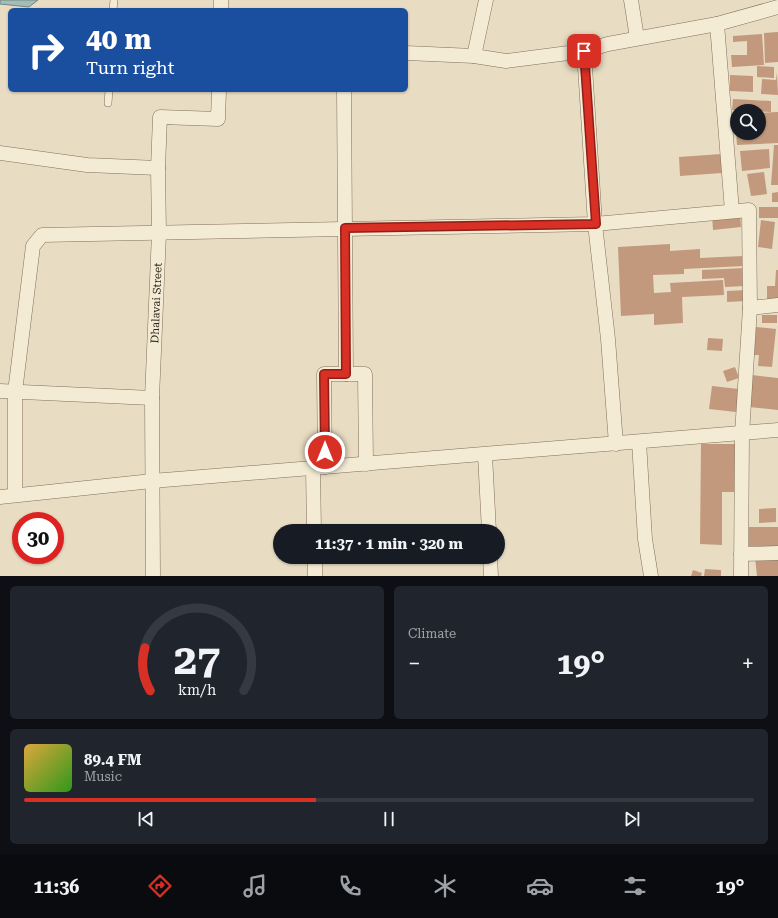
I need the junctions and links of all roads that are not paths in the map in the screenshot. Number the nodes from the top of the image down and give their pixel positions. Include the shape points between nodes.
1 (486, 0) edge
2 (631, 0) edge
3 (778, 7) edge
4 (717, 24) junction
5 (637, 38) junction
6 (584, 51) junction
7 (408, 53) edge
8 (474, 56) junction
9 (109, 92) edge
10 (219, 92) edge
11 (344, 92) edge
12 (108, 103) dead end
13 (0, 153) edge
14 (158, 168) junction
15 (732, 211) junction
16 (596, 224) junction
17 (345, 228) junction
18 (159, 233) junction
19 (778, 306) edge
20 (750, 308) junction
21 (346, 374) junction
22 (0, 391) edge
23 (15, 392) junction
24 (152, 398) junction
25 (778, 430) edge
26 (742, 434) junction
27 (640, 442) junction
28 (616, 444) junction
29 (485, 455) junction
30 (366, 464) junction
31 (319, 468) junction
32 (152, 481) junction
33 (15, 495) junction
34 (0, 497) edge
35 (315, 524) edge
36 (489, 524) edge
37 (778, 553) edge
38 (741, 554) junction
39 (315, 564) edge
40 (490, 564) edge
41 (153, 576) edge
42 (315, 576) edge
43 (491, 576) edge
44 (651, 576) edge
45 (741, 576) edge

1 - 8 street
2 - 5 street
3 - 4 street
4 - 5 street
4 - 15 street
5 - 6 street
6 - 8 street via 506,61
6 - 16 street
7 - 8 street
9 - 12 lane
10 - 14 street, Dhalavai Street via 218,118 160,117
11 - 17 street
13 - 14 street via 87,165
14 - 18 street, Dhalavai Street
15 - 16 street
15 - 20 street via 749,210
16 - 17 street
16 - 28 street
17 - 18 street
17 - 21 street
18 - 23 street via 48,234 37,238 33,246
18 - 24 street, Dhalavai Street
19 - 20 street
20 - 26 street
21 - 30 street via 365,374
21 - 31 street via 324,374
22 - 23 street
23 - 24 street
23 - 33 street
24 - 32 street, Dhalavai Street
25 - 26 street
26 - 27 street
26 - 38 street
27 - 28 street
27 - 44 street via 645,539
28 - 29 street
29 - 30 street
29 - 36 street
30 - 31 street
31 - 32 street
31 - 35 street
32 - 33 street
32 - 41 street, Dhalavai Street
33 - 34 street
37 - 38 street
38 - 45 street
39 - 42 street
40 - 43 street

